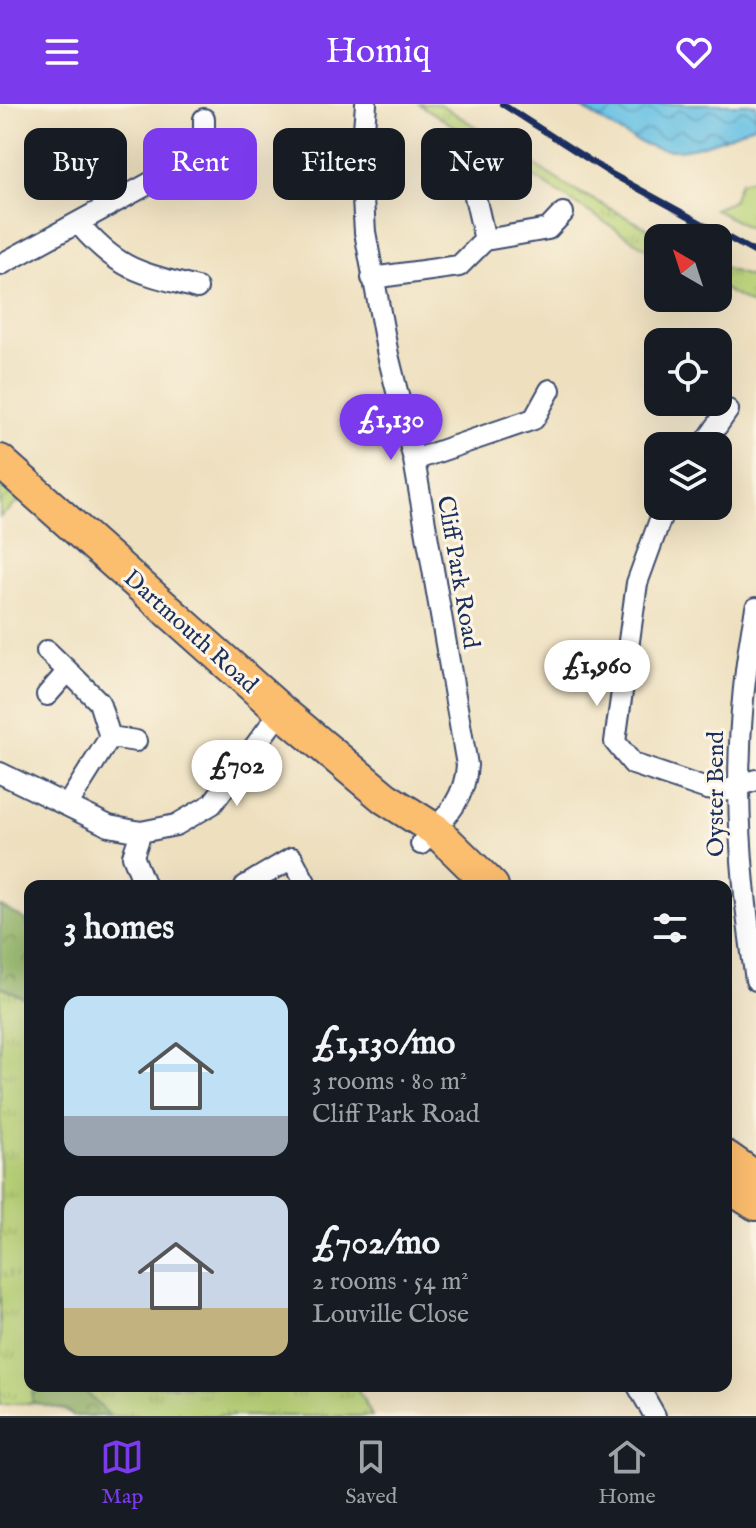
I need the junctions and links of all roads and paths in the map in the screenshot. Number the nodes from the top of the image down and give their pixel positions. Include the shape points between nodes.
1 (366, 104) edge
2 (204, 119) dead end
3 (476, 200) edge
4 (563, 213) dead end
5 (78, 223) junction
6 (485, 240) junction
7 (0, 265) edge
8 (372, 278) junction
9 (197, 288) dead end
10 (550, 390) dead end
11 (414, 460) junction
12 (0, 461) edge
13 (660, 520) edge
14 (756, 608) edge
15 (47, 651) dead end
16 (68, 671) junction
17 (47, 695) dead end
18 (281, 711) junction
19 (110, 737) junction
20 (136, 741) dead end
21 (0, 773) edge
22 (746, 782) edge
23 (68, 804) junction
24 (141, 832) junction
25 (428, 836) junction
26 (143, 880) edge
27 (255, 880) edge
28 (304, 880) edge
29 (460, 880) edge
30 (484, 880) edge
31 (756, 980) edge
32 (732, 1161) edge
33 (756, 1178) edge
34 (732, 1189) edge
35 (756, 1204) edge
36 (641, 1392) edge
37 (655, 1416) edge

1 - 8 street, Cliff Park Road via 361,167
2 - 5 street via 199,151
3 - 6 street
4 - 6 street via 548,229
5 - 7 street
5 - 9 street via 122,267
6 - 8 street via 459,266
8 - 11 street, Cliff Park Road
10 - 11 street via 534,419
11 - 25 street, Cliff Park Road via 467,765 462,795
12 - 18 main road, Dartmouth Road
13 - 22 street via 637,583 615,742 633,764 707,789 724,791
14 - 22 street, Oyster Bend via 743,676
15 - 16 street
16 - 17 street
16 - 19 street via 99,702
18 - 24 street via 212,804 176,825
18 - 25 main road, Dartmouth Road
19 - 20 street
19 - 23 street
21 - 23 street
22 - 31 street, Oyster Bend via 743,890
23 - 24 street via 109,826
24 - 26 street via 133,856
25 - 29 main road, Dartmouth Road
25 - 30 main road, Dartmouth Road
27 - 28 street via 292,858
32 - 33 main road
34 - 35 main road
36 - 37 street

